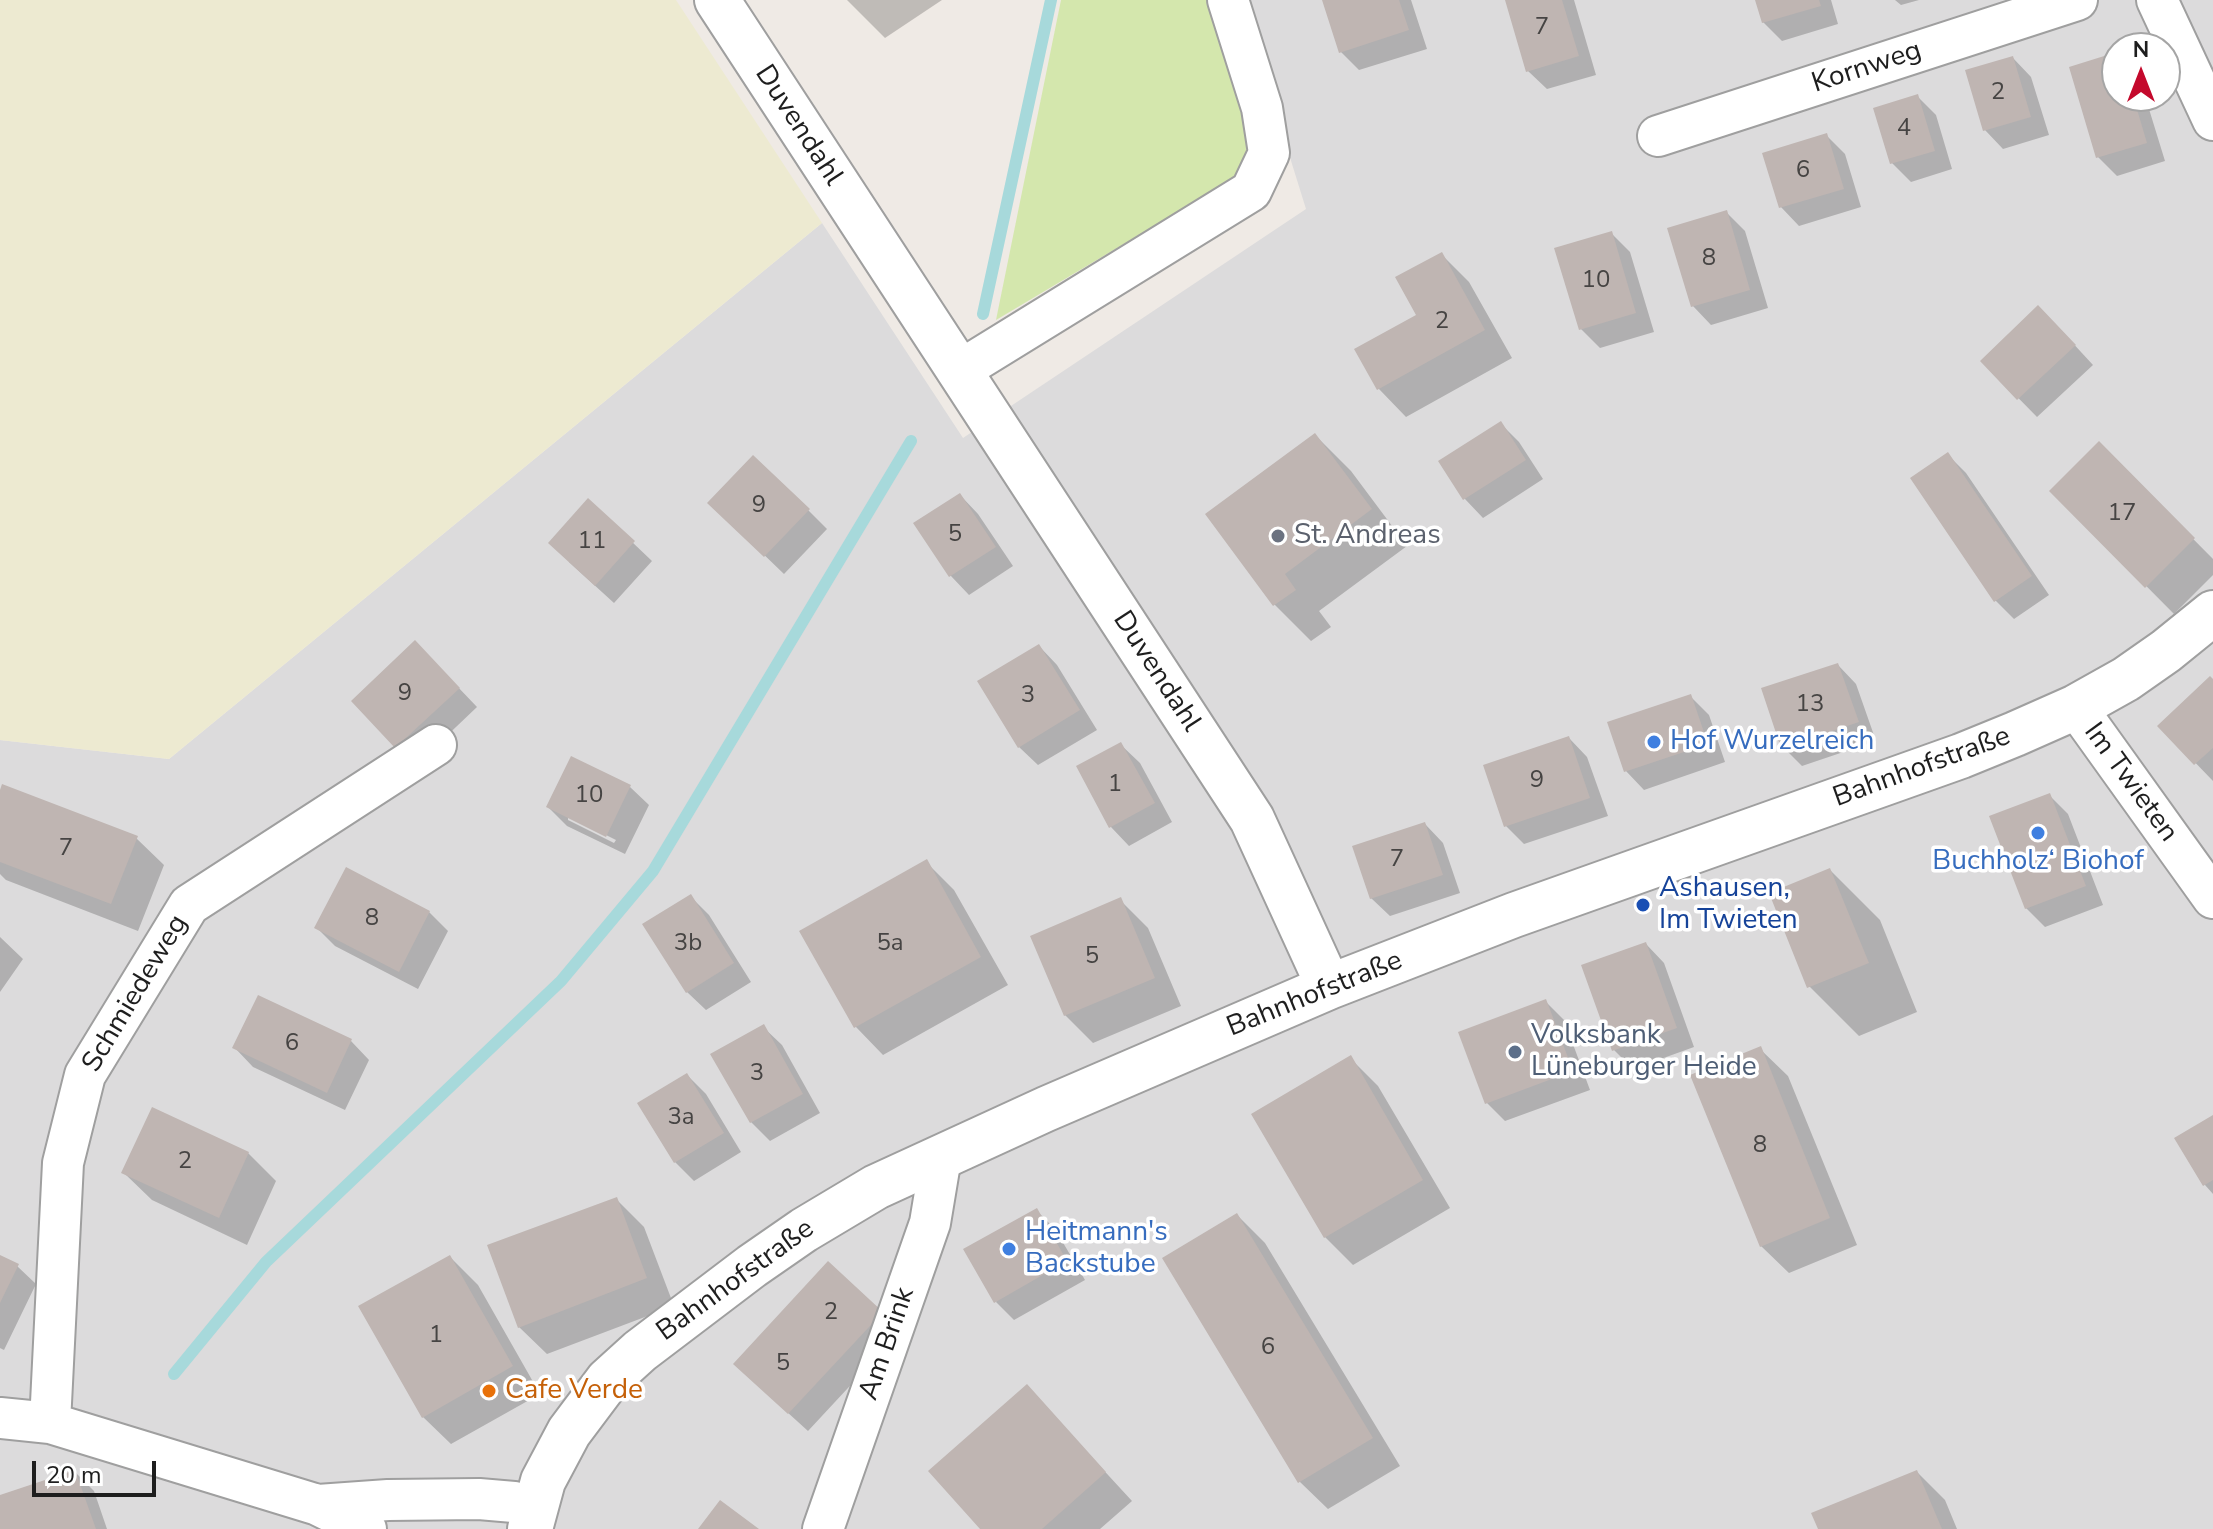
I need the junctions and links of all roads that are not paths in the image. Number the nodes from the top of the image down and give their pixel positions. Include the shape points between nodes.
1 (717, 0) edge
2 (1228, 0) edge
3 (2077, 0) edge
4 (2157, 0) edge
5 (2213, 120) edge
6 (1658, 136) dead end
7 (959, 371) junction
8 (2213, 613) edge
9 (2076, 707) junction
10 (436, 745) dead end
11 (2213, 898) edge
12 (1329, 987) junction
13 (941, 1157) junction
14 (0, 1418) edge
15 (50, 1423) junction
16 (318, 1505) junction
17 (532, 1518) edge
18 (366, 1529) edge
19 (823, 1529) edge

1 - 7 street, Duvendahl
2 - 7 street via 1262,108 1269,153 1251,191
3 - 6 street, Kornweg
4 - 5 street
7 - 12 street, Duvendahl via 1252,819
8 - 9 street, Bahnhofstraße via 2156,658
9 - 11 street, Im Twieten
9 - 12 street, Bahnhofstraße via 1961,756
10 - 15 street, Schmiedeweg via 189,905 85,1075 63,1163
12 - 13 street, Bahnhofstraße
13 - 17 street, Bahnhofstraße via 876,1187 804,1230 640,1351 608,1380 569,1432 543,1481
13 - 19 street, Am Brink via 930,1223
14 - 15 street
15 - 16 street
16 - 17 street via 479,1499 514,1502
16 - 18 street

